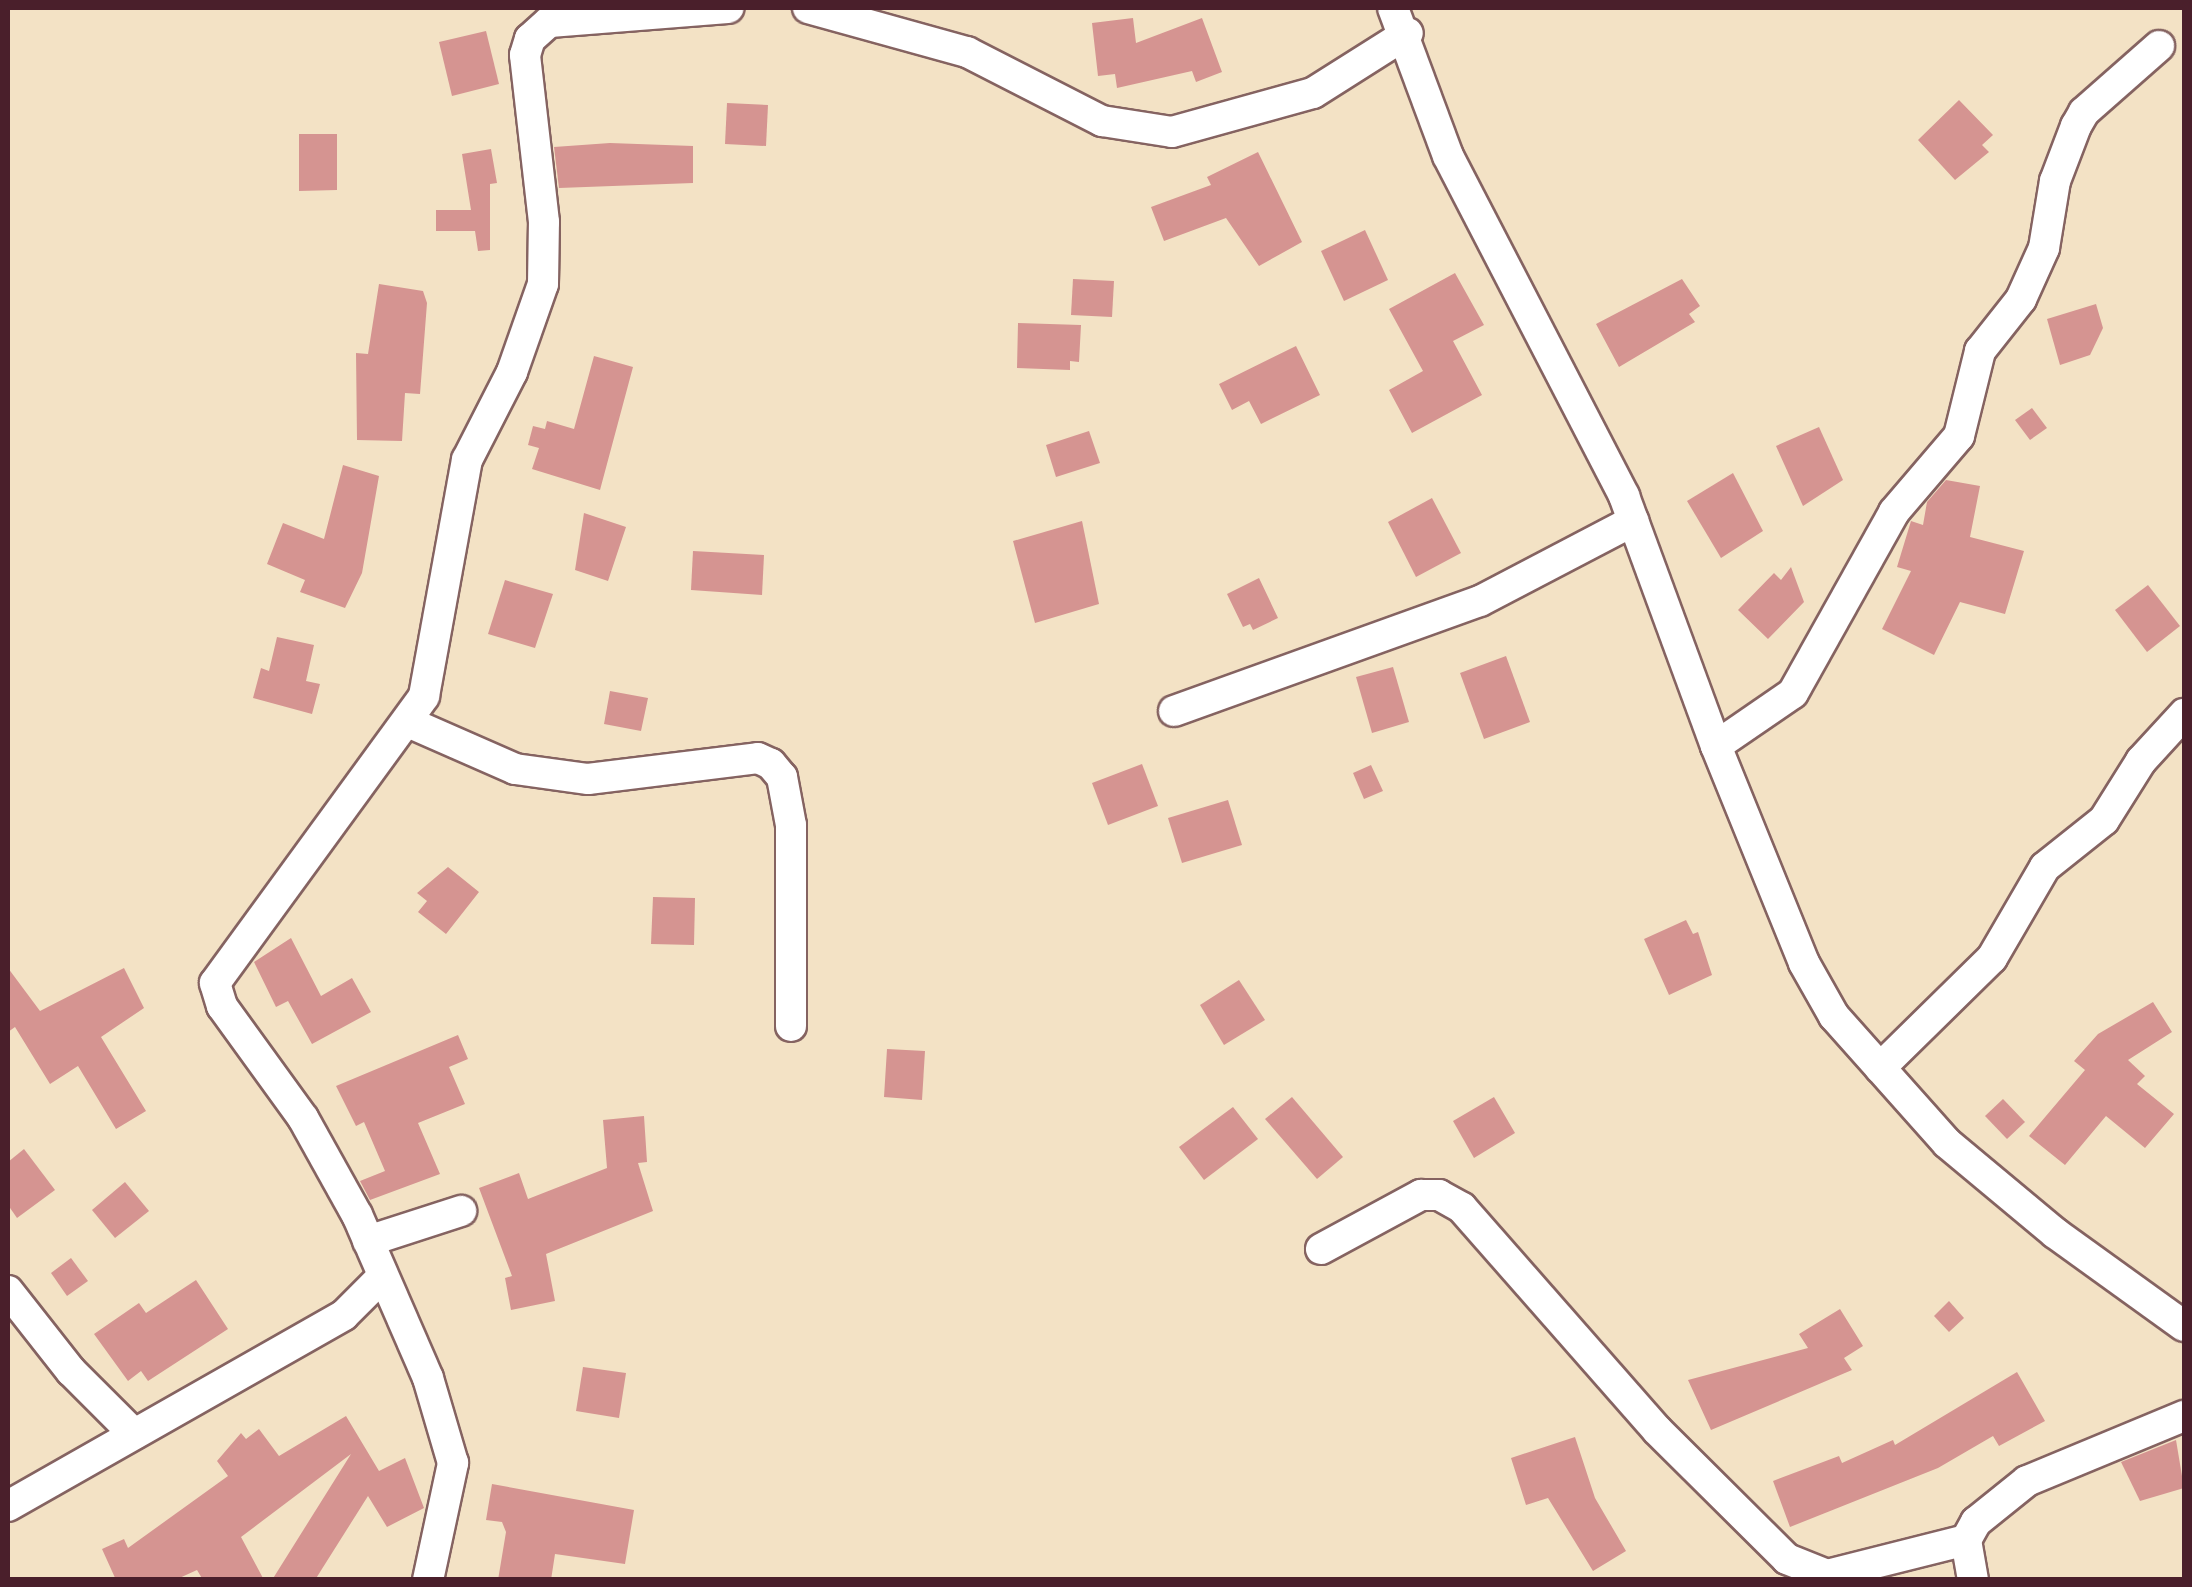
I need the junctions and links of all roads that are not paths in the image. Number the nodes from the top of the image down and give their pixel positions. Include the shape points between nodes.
1 (728, 8) edge
2 (808, 8) edge
3 (1401, 20) edge
4 (2159, 46) dead end
5 (1633, 521) junction
6 (1174, 711) dead end
7 (2184, 714) edge
8 (408, 722) junction
9 (1716, 746) junction
10 (791, 1026) dead end
11 (1880, 1068) junction
12 (461, 1211) dead end
13 (368, 1241) junction
14 (1321, 1249) dead end
15 (383, 1276) junction
16 (8, 1291) edge
17 (2184, 1326) edge
18 (2184, 1416) edge
19 (134, 1434) junction
20 (8, 1506) edge
21 (1966, 1540) junction
22 (428, 1580) edge
23 (1973, 1580) edge

1 - 8 street via 549,22 530,39 525,55 544,222 542,284 512,372 468,460 438,648 424,696
2 - 3 street via 967,52 1102,121 1172,132 1313,93
3 - 5 street via 1448,156
4 - 9 street via 2076,126 2055,181 2044,248 2021,300 1980,351 1960,436 1894,512 1792,692
5 - 6 street via 1480,600
5 - 9 street
7 - 11 street via 2141,761 2104,820 2044,867 1992,958
8 - 10 street via 516,769 588,780 758,758 771,764 782,777 791,825
8 - 13 street via 215,983 222,1006 303,1118
9 - 11 street via 1804,963 1834,1016
11 - 17 street via 1947,1143 2055,1233
12 - 13 street
13 - 15 street
14 - 21 street via 1421,1195 1439,1194 1462,1208 1657,1430 1787,1559 1827,1574
15 - 19 street via 344,1315
15 - 22 street via 428,1378 453,1463
16 - 19 street via 72,1372
18 - 21 street via 2027,1481 1976,1522
19 - 20 street
21 - 23 street

